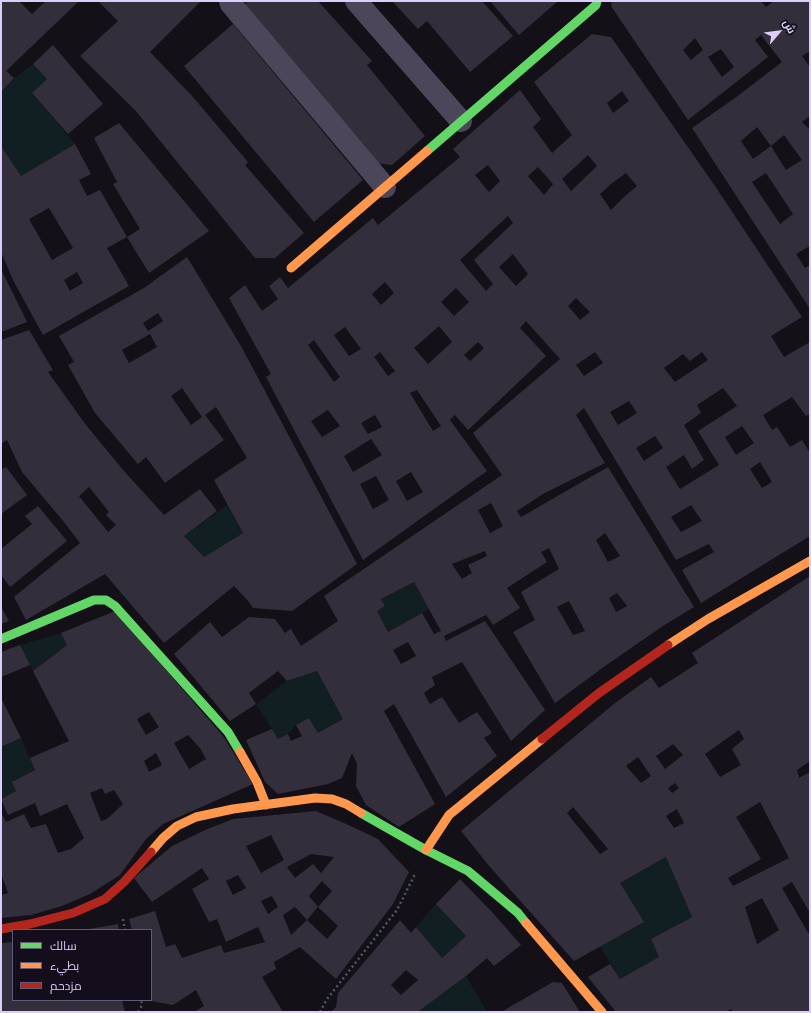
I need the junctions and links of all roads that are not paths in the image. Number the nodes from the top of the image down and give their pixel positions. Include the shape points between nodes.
1 (230, 1) edge
2 (356, 1) edge
3 (597, 1) edge
4 (461, 121) junction
5 (385, 187) junction
6 (291, 268) dead end
7 (810, 561) edge
8 (1, 639) edge
9 (266, 805) junction
10 (426, 850) junction
11 (1, 929) edge
12 (602, 1012) edge

1 - 5 street
2 - 4 street
3 - 4 street via 596,5
4 - 5 street
5 - 6 street
7 - 10 street via 708,619 599,693 449,815
8 - 9 street via 94,600 106,600 115,606 228,732 257,782
9 - 10 street via 315,798 332,799 346,804
9 - 11 street via 196,817 177,826 163,838 124,882 105,899 73,913
10 - 12 street via 468,872 518,913

